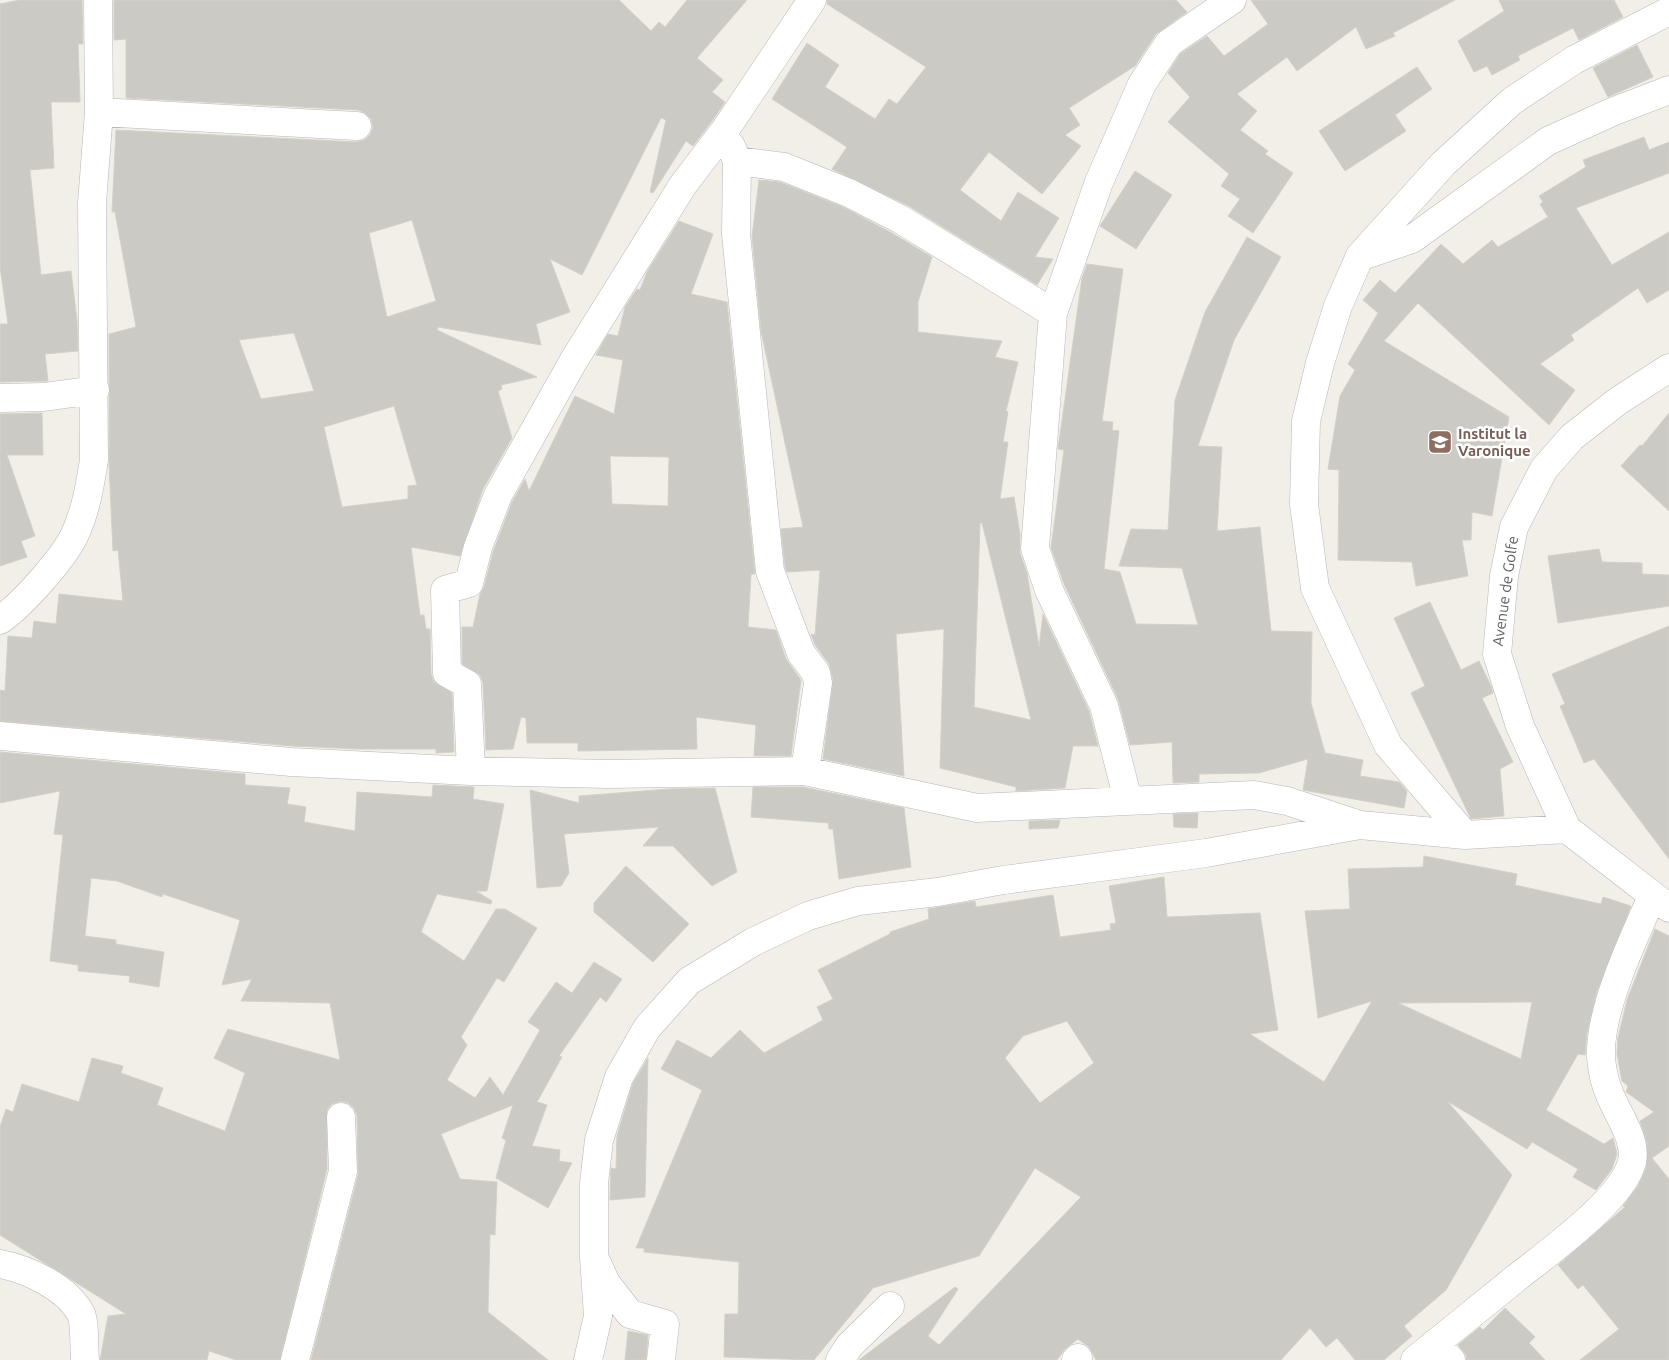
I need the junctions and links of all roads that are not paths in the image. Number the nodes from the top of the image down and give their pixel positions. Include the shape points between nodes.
1 (98, 0) edge
2 (812, 0) edge
3 (1232, 0) edge
4 (1669, 11) edge
5 (1669, 90) edge
6 (99, 112) junction
7 (357, 126) dead end
8 (725, 130) junction
9 (737, 161) junction
10 (1360, 256) junction
11 (1053, 313) junction
12 (1669, 368) edge
13 (95, 390) junction
14 (0, 398) edge
15 (0, 620) edge
16 (0, 736) edge
17 (471, 771) junction
18 (805, 771) junction
19 (1128, 800) junction
20 (1360, 825) junction
21 (1567, 829) junction
22 (1465, 835) junction
23 (1661, 902) edge
24 (341, 1117) dead end
25 (594, 1257) junction
26 (0, 1264) edge
27 (890, 1306) dead end
28 (1434, 1355) edge
29 (85, 1360) edge
30 (295, 1360) edge
31 (588, 1360) edge
32 (661, 1360) edge
33 (840, 1360) edge

1 - 6 street
2 - 8 street
3 - 11 street via 1169,43 1142,84 1099,182
4 - 10 street via 1574,60 1512,100 1443,164
5 - 10 street via 1548,141 1412,239
6 - 7 street
6 - 13 street via 92,204
8 - 9 street
8 - 17 street via 667,210 574,360 498,495 478,547 469,583 445,590 447,673 467,684
9 - 11 street via 784,167 849,193 900,219
9 - 18 street via 736,234 770,570 801,653 816,673 818,683
10 - 22 street via 1338,306 1306,421 1304,504 1315,588 1388,744
11 - 19 street via 1035,548 1049,590 1104,706
12 - 21 street, Avenue de Golfe via 1618,401 1572,437 1544,469 1514,527 1504,576 1496,654 1520,726
13 - 14 street via 44,397
13 - 15 street via 94,460 87,500 74,535 16,608
16 - 17 street via 291,762
17 - 18 street via 608,774
18 - 19 street via 976,808
19 - 20 street via 1254,795 1287,801
20 - 22 street
20 - 25 street via 1197,854 858,901 808,916 753,942 689,981 646,1028 619,1077 599,1140 594,1183
21 - 22 street
21 - 23 street, Avenue de Golfe
23 - 28 street via 1627,954 1605,1020 1601,1055 1608,1093 1632,1144 1632,1162 1614,1193
24 - 30 street via 343,1171
25 - 31 street via 598,1316
25 - 32 street via 606,1282 630,1314 665,1324
26 - 29 street via 40,1277 82,1314
27 - 33 street via 849,1346

